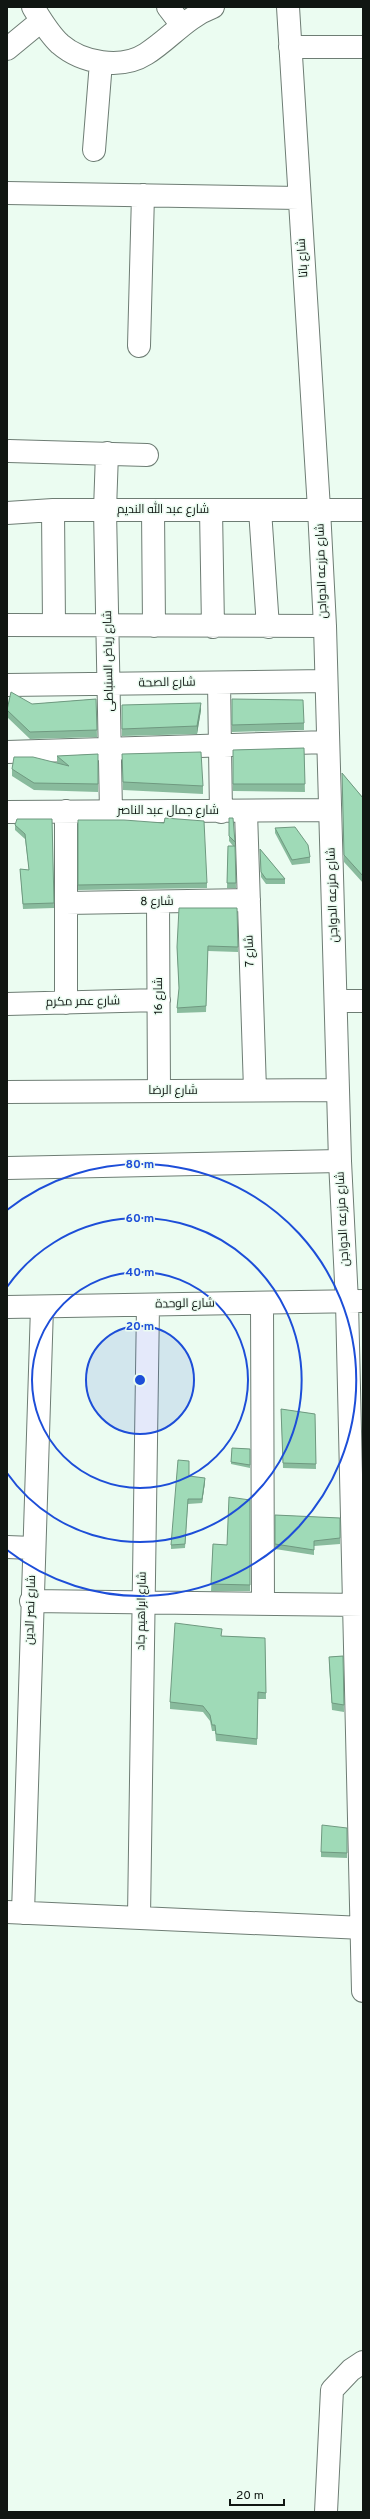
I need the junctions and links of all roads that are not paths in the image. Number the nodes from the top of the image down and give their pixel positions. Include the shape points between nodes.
1 (168, 7) edge
2 (213, 7) edge
3 (288, 7) edge
4 (37, 14) edge
5 (181, 24) junction
6 (363, 47) edge
7 (290, 48) junction
8 (7, 49) edge
9 (102, 62) junction
10 (94, 150) dead end
11 (7, 192) edge
12 (143, 195) junction
13 (299, 198) junction
14 (139, 346) dead end
15 (9, 451) dead end
16 (107, 453) junction
17 (147, 455) dead end
18 (320, 509) junction
19 (53, 510) junction
20 (105, 510) junction
21 (153, 510) junction
22 (211, 510) junction
23 (260, 510) junction
24 (363, 510) edge
25 (7, 513) edge
26 (7, 625) edge
27 (54, 625) junction
28 (108, 625) junction
29 (154, 626) junction
30 (268, 626) junction
31 (324, 626) junction
32 (213, 627) junction
33 (326, 682) junction
34 (219, 683) junction
35 (109, 684) junction
36 (7, 685) edge
37 (328, 742) junction
38 (220, 745) junction
39 (110, 748) junction
40 (7, 752) edge
41 (330, 810) junction
42 (66, 811) junction
43 (111, 811) junction
44 (7, 812) edge
45 (221, 812) junction
46 (246, 812) junction
47 (249, 900) junction
48 (158, 902) junction
49 (66, 904) junction
50 (159, 1000) junction
51 (337, 1001) junction
52 (363, 1001) edge
53 (66, 1003) junction
54 (7, 1004) edge
55 (255, 1090) junction
56 (338, 1090) junction
57 (159, 1091) junction
58 (7, 1092) edge
59 (340, 1161) junction
60 (7, 1168) edge
61 (355, 1301) edge
62 (262, 1303) junction
63 (148, 1305) junction
64 (7, 1307) edge
65 (42, 1307) junction
66 (358, 1527) edge
67 (7, 1547) edge
68 (33, 1548) junction
69 (31, 1602) junction
70 (142, 1603) junction
71 (263, 1604) junction
72 (359, 1605) edge
73 (15, 1913) edge
74 (139, 1916) junction
75 (362, 1928) edge
76 (363, 1991) edge
77 (363, 2362) edge
78 (326, 2512) edge

1 - 5 street
2 - 5 street
3 - 7 street, شارع باتا
4 - 8 street
4 - 9 street via 60,44 85,58
5 - 9 street via 146,54 132,61
6 - 7 street
7 - 13 street, شارع باتا
9 - 10 street
11 - 12 street
12 - 13 street
12 - 14 street
13 - 18 street, شارع باتا
15 - 16 street
16 - 17 street
16 - 20 street, شارع رياض السنباطى
18 - 23 street, شارع عبد الله النديم
18 - 24 street, شارع عبد الله النديم
18 - 31 street, شارع مزرعه الدواجن
19 - 20 street, شارع عبد الله النديم
19 - 25 street, شارع عبد الله النديم
19 - 27 street
20 - 21 street, شارع عبد الله النديم
20 - 28 street, شارع رياض السنباطى
21 - 22 street, شارع عبد الله النديم
21 - 29 street
22 - 23 street, شارع عبد الله النديم
22 - 32 street
23 - 30 street
26 - 27 street
27 - 28 street
28 - 29 street
28 - 35 street, شارع رياض السنباطى
29 - 32 street
30 - 31 street
30 - 32 street
31 - 33 street, شارع مزرعه الدواجن
33 - 34 street, شارع الصحة
33 - 37 street, شارع مزرعه الدواجن
34 - 35 street, شارع الصحة
34 - 38 street
35 - 36 street, شارع الصحة
35 - 39 street, شارع رياض السنباطى
37 - 38 street
37 - 41 street, شارع مزرعه الدواجن
38 - 39 street
38 - 45 street
39 - 40 street
39 - 43 street, شارع رياض السنباطى
41 - 46 street, شارع جمال عبد الناصر
41 - 51 street, شارع مزرعه الدواجن
42 - 43 street, شارع جمال عبد الناصر
42 - 44 street, شارع جمال عبد الناصر
42 - 49 street
43 - 45 street, شارع جمال عبد الناصر
45 - 46 street, شارع جمال عبد الناصر
46 - 47 street, شارع 7
47 - 48 street, شارع 8
47 - 55 street, شارع 7
48 - 49 street, شارع 8
48 - 50 street, شارع 16
49 - 53 street
50 - 53 street, شارع عمر مكرم
50 - 57 street, شارع 16
51 - 52 street
51 - 56 street, شارع مزرعه الدواجن
53 - 54 street, شارع عمر مكرم
55 - 56 street, شارع الرضا
55 - 57 street, شارع الرضا
56 - 59 street, شارع مزرعه الدواجن
57 - 58 street, شارع الرضا
59 - 60 street
59 - 61 street, شارع مزرعه الدواجن
61 - 62 street, شارع الوحدة
61 - 66 street, شارع مزرعه الدواجن
62 - 63 street, شارع الوحدة
62 - 71 street
63 - 65 street, شارع الوحدة
63 - 70 street, شارع ابراهيم جاد
64 - 65 street, شارع الوحدة
65 - 68 street, شارع نصر الدين
66 - 72 street, شارع مزرعه الدواجن
67 - 68 street
68 - 69 street, شارع نصر الدين
69 - 70 street
69 - 73 street, شارع نصر الدين
70 - 71 street
70 - 74 street, شارع ابراهيم جاد
71 - 72 street
72 - 75 street, شارع مزرعه الدواجن
73 - 74 street
74 - 75 street
75 - 76 street, شارع مزرعه الدواجن
77 - 78 street via 351,2370 332,2390

